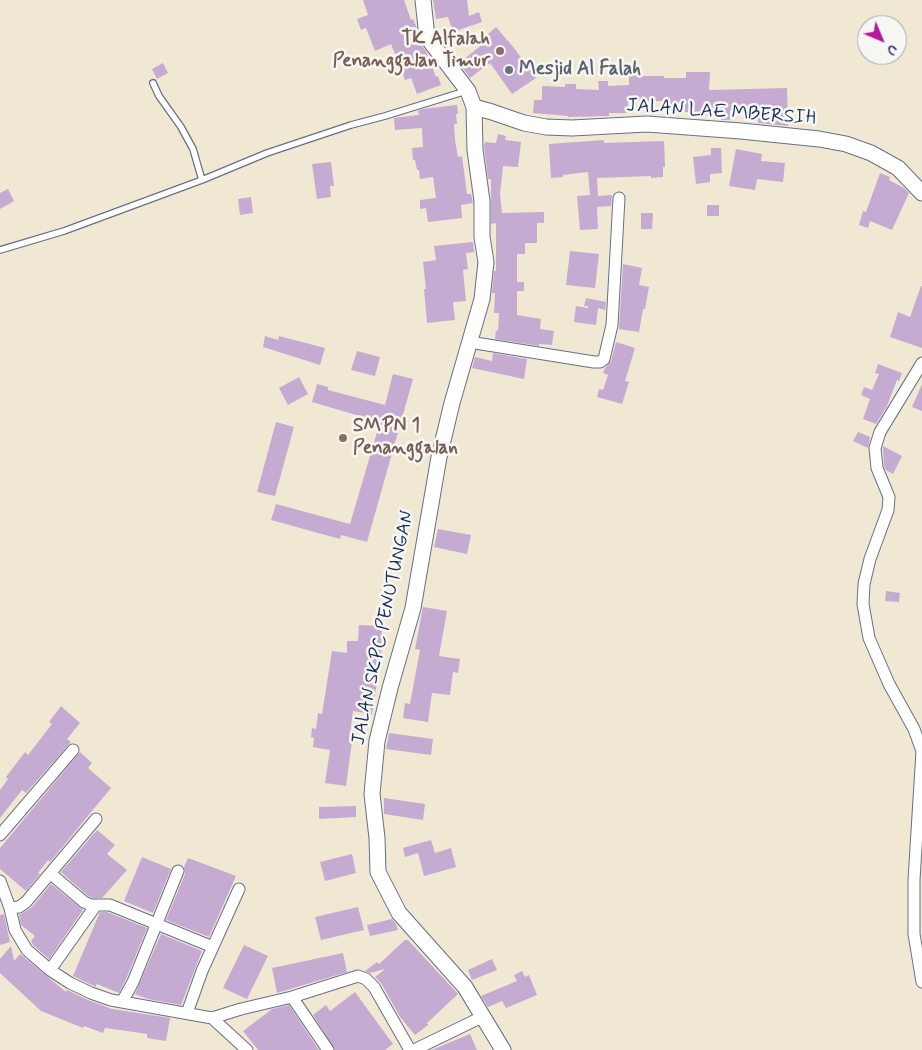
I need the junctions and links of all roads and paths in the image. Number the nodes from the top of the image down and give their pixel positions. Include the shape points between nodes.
1 (423, 0) edge
2 (153, 82) dead end
3 (468, 90) junction
4 (474, 108) junction
5 (202, 180) junction
6 (922, 193) edge
7 (619, 198) dead end
8 (0, 250) edge
9 (469, 342) junction
10 (922, 364) edge
11 (73, 750) dead end
12 (96, 819) dead end
13 (0, 835) edge
14 (178, 872) dead end
15 (51, 874) junction
16 (0, 881) edge
17 (239, 889) dead end
18 (96, 905) junction
19 (10, 908) junction
20 (156, 923) junction
21 (213, 947) junction
22 (50, 970) junction
23 (922, 982) edge
24 (292, 997) junction
25 (122, 1002) junction
26 (187, 1013) junction
27 (484, 1016) junction
28 (212, 1018) junction
29 (247, 1050) edge
30 (328, 1050) edge
31 (410, 1050) edge
32 (414, 1050) edge
33 (502, 1050) edge

1 - 3 street, JALAN SKPC PENUTUNGAN via 427,37
2 - 5 lane via 193,150
3 - 4 street, JALAN SKPC PENUTUNGAN
3 - 5 lane via 327,132
4 - 6 street, JALAN LAE MBERSIH via 546,127 647,124 846,144 898,168
4 - 9 street, JALAN SKPC PENUTUNGAN via 486,262 482,299
5 - 8 lane via 64,231
7 - 9 street via 612,325 604,359 594,362
9 - 27 street, JALAN SKPC PENUTUNGAN via 439,458 412,608 377,741 372,794 378,872 398,913 465,987
10 - 23 street via 880,432 875,448 877,468 889,497 888,510 870,559 863,604 869,638 922,751 914,880 914,934
11 - 13 street
12 - 15 street
14 - 20 street
15 - 18 street via 84,902
15 - 19 street via 26,902
16 - 19 street
17 - 21 street
18 - 20 street via 110,905
18 - 22 street
19 - 22 street via 15,930 27,950
20 - 21 street
20 - 25 street
21 - 26 street
22 - 25 street via 91,993
24 - 28 street
24 - 30 street
24 - 31 street via 358,976 366,979 374,987
25 - 26 street
26 - 28 street
27 - 32 street
27 - 33 street, JALAN SKPC PENUTUNGAN
28 - 29 street

